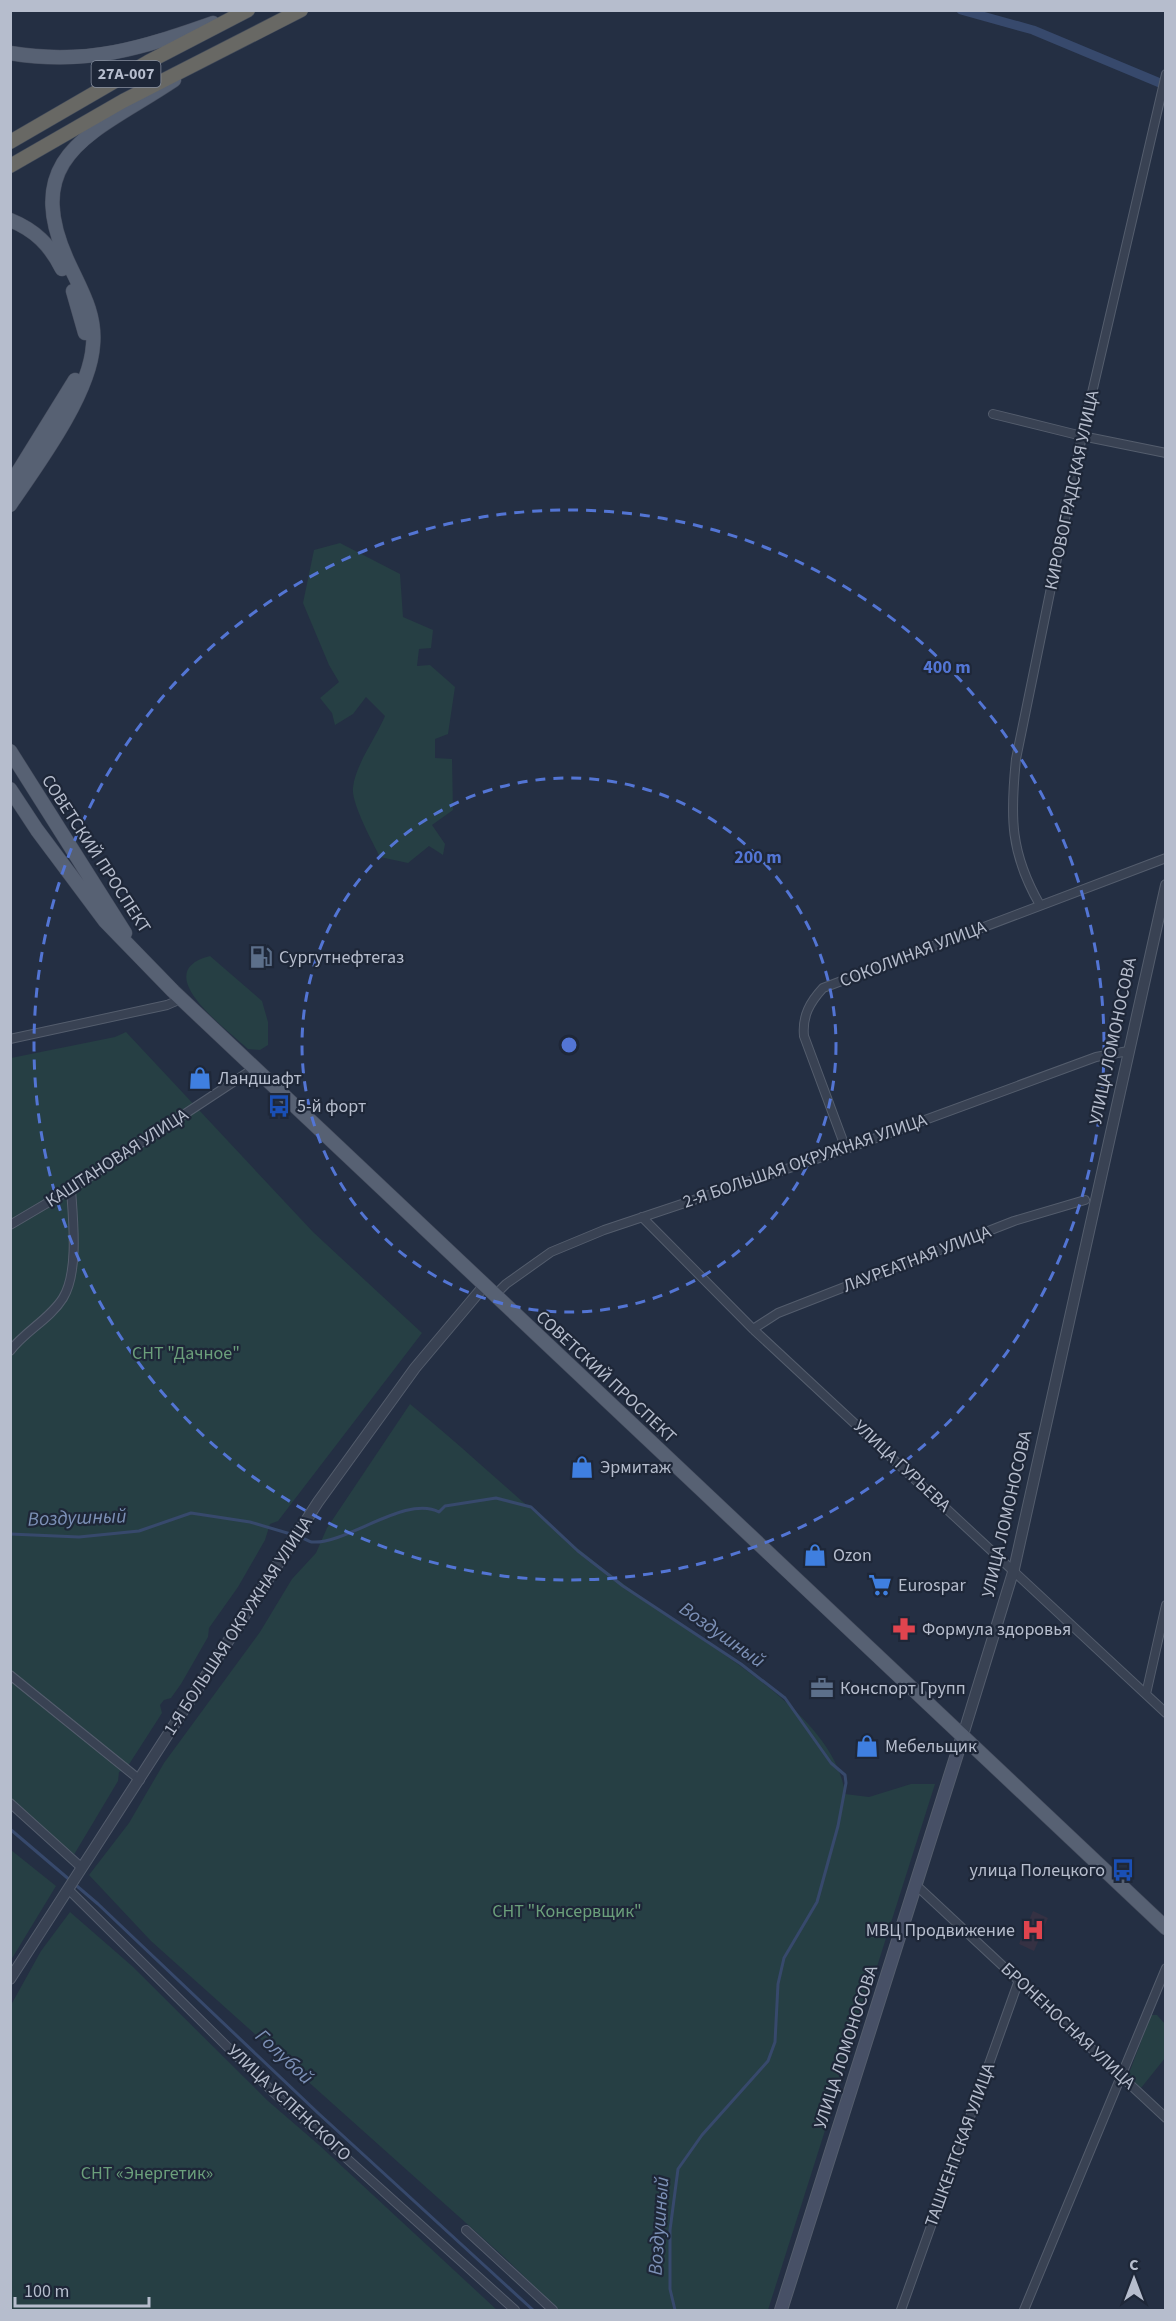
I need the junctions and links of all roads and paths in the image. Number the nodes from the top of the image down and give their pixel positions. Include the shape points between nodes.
1 (301, 10) edge
2 (246, 11) edge
3 (10, 53) edge
4 (212, 55) junction
5 (1166, 74) edge
6 (10, 142) edge
7 (10, 166) edge
8 (10, 220) edge
9 (993, 414) dead end
10 (1082, 436) junction
11 (1166, 453) edge
12 (10, 485) edge
13 (10, 505) edge
14 (10, 751) edge
15 (10, 789) edge
16 (1166, 858) edge
17 (1166, 885) edge
18 (1041, 905) junction
19 (155, 973) junction
20 (181, 999) junction
21 (10, 1039) edge
22 (1128, 1051) junction
23 (253, 1069) junction
24 (846, 1149) junction
25 (71, 1189) junction
26 (1085, 1200) dead end
27 (642, 1217) junction
28 (10, 1225) edge
29 (484, 1286) junction
30 (494, 1296) junction
31 (753, 1329) junction
32 (10, 1351) edge
33 (1014, 1569) junction
34 (1166, 1605) edge
35 (10, 1675) edge
36 (1146, 1694) junction
37 (1166, 1713) edge
38 (963, 1735) junction
39 (140, 1780) junction
40 (10, 1803) edge
41 (80, 1872) junction
42 (916, 1886) junction
43 (68, 1889) junction
44 (1166, 1928) edge
45 (1166, 1968) edge
46 (10, 1979) edge
47 (1019, 1980) junction
48 (1120, 2075) junction
49 (1166, 2118) edge
50 (466, 2229) dead end
51 (515, 2310) edge
52 (553, 2310) edge
53 (781, 2310) edge
54 (901, 2310) edge
55 (1024, 2310) edge

1 - 4 highway, 27А-007
2 - 3 main road via 170,39 114,53 70,59
2 - 6 highway, 27А-007
4 - 7 highway, 27А-007
4 - 13 main road via 80,140 59,169 52,195 54,224 91,311 93,352 73,403
5 - 10 street, КИРОВОГРАДСКАЯ УЛИЦА
8 - 12 main road via 36,234 53,252 78,303 86,345 71,387
9 - 10 street
10 - 11 street
10 - 18 street, КИРОВОГРАДСКАЯ УЛИЦА via 1011,800 1016,851
14 - 19 main road, СОВЕТСКИЙ ПРОСПЕКТ via 133,946
15 - 19 main road, СОВЕТСКИЙ ПРОСПЕКТ via 105,921
16 - 18 street, СОКОЛИНАЯ УЛИЦА
17 - 22 street, УЛИЦА ЛОМОНОСОВА
18 - 24 street, СОКОЛИНАЯ УЛИЦА via 823,988 814,998 803,1024 804,1036
19 - 20 main road, СОВЕТСКИЙ ПРОСПЕКТ
20 - 21 street
20 - 23 main road, СОВЕТСКИЙ ПРОСПЕКТ
22 - 24 street, 2-Я БОЛЬШАЯ ОКРУЖНАЯ УЛИЦА via 1096,1057
22 - 33 street, УЛИЦА ЛОМОНОСОВА
23 - 25 street, КАШТАНОВАЯ УЛИЦА
23 - 29 main road, СОВЕТСКИЙ ПРОСПЕКТ via 370,1174
24 - 27 street, 2-Я БОЛЬШАЯ ОКРУЖНАЯ УЛИЦА
25 - 28 street, КАШТАНОВАЯ УЛИЦА
25 - 32 street via 70,1277 63,1298
26 - 31 street, ЛАУРЕАТНАЯ УЛИЦА via 1014,1221 778,1313
27 - 30 street, 2-Я БОЛЬШАЯ ОКРУЖНАЯ УЛИЦА via 551,1252
27 - 31 street, УЛИЦА ГУРЬЕВА
29 - 30 main road, СОВЕТСКИЙ ПРОСПЕКТ
29 - 39 street, 1-Я БОЛЬШАЯ ОКРУЖНАЯ УЛИЦА via 355,1448
30 - 38 main road, СОВЕТСКИЙ ПРОСПЕКТ via 841,1625
31 - 33 street, УЛИЦА ГУРЬЕВА
33 - 36 street, УЛИЦА ГУРЬЕВА
33 - 38 street, УЛИЦА ЛОМОНОСОВА
34 - 36 street
35 - 39 street
36 - 37 street, УЛИЦА ГУРЬЕВА
38 - 42 main road, УЛИЦА ЛОМОНОСОВА
38 - 44 main road, СОВЕТСКИЙ ПРОСПЕКТ
39 - 41 street, 1-Я БОЛЬШАЯ ОКРУЖНАЯ УЛИЦА
40 - 41 street
41 - 43 street, 1-Я БОЛЬШАЯ ОКРУЖНАЯ УЛИЦА
42 - 47 street, БРОНЕНОСНАЯ УЛИЦА
42 - 53 main road, УЛИЦА ЛОМОНОСОВА
43 - 46 street, 1-Я БОЛЬШАЯ ОКРУЖНАЯ УЛИЦА
43 - 51 street, УЛИЦА УСПЕНСКОГО via 273,2092
45 - 48 street
47 - 48 street, БРОНЕНОСНАЯ УЛИЦА
47 - 54 street, ТАШКЕНТСКАЯ УЛИЦА
48 - 49 street, БРОНЕНОСНАЯ УЛИЦА
48 - 55 street
50 - 52 street

